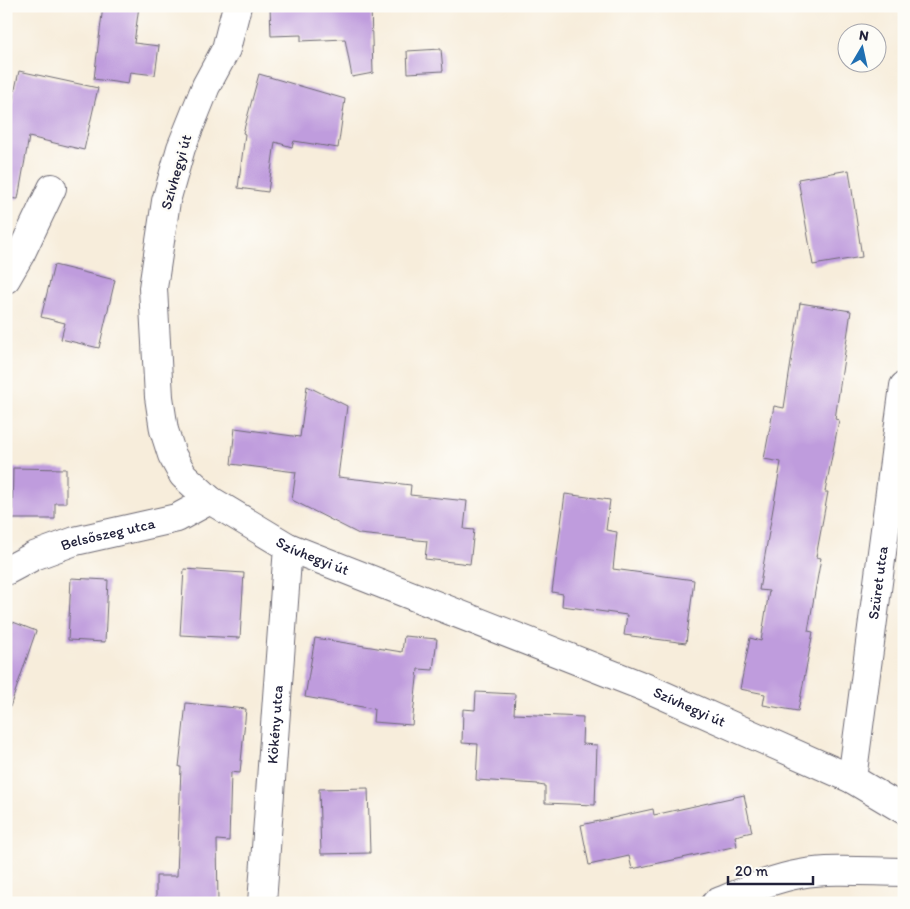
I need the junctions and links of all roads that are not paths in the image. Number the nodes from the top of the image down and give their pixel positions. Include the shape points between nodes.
1 (237, 6) edge
2 (52, 188) dead end
3 (6, 279) edge
4 (904, 386) edge
5 (210, 500) junction
6 (288, 547) junction
7 (6, 571) edge
8 (852, 779) junction
9 (904, 810) edge
10 (904, 872) edge
11 (262, 903) edge
12 (716, 903) edge

1 - 5 street, Szívhegyi út via 226,49 206,86 181,148 166,201 154,288 158,397 164,430 183,475
2 - 3 street
4 - 8 street, Szüret utca
5 - 6 street, Szívhegyi út
5 - 7 street, Belsőszeg utca via 177,518 75,541 34,556
6 - 8 street, Szívhegyi út via 646,688
6 - 11 street, Kökény utca
8 - 9 street, Szívhegyi út
10 - 12 street via 800,874

